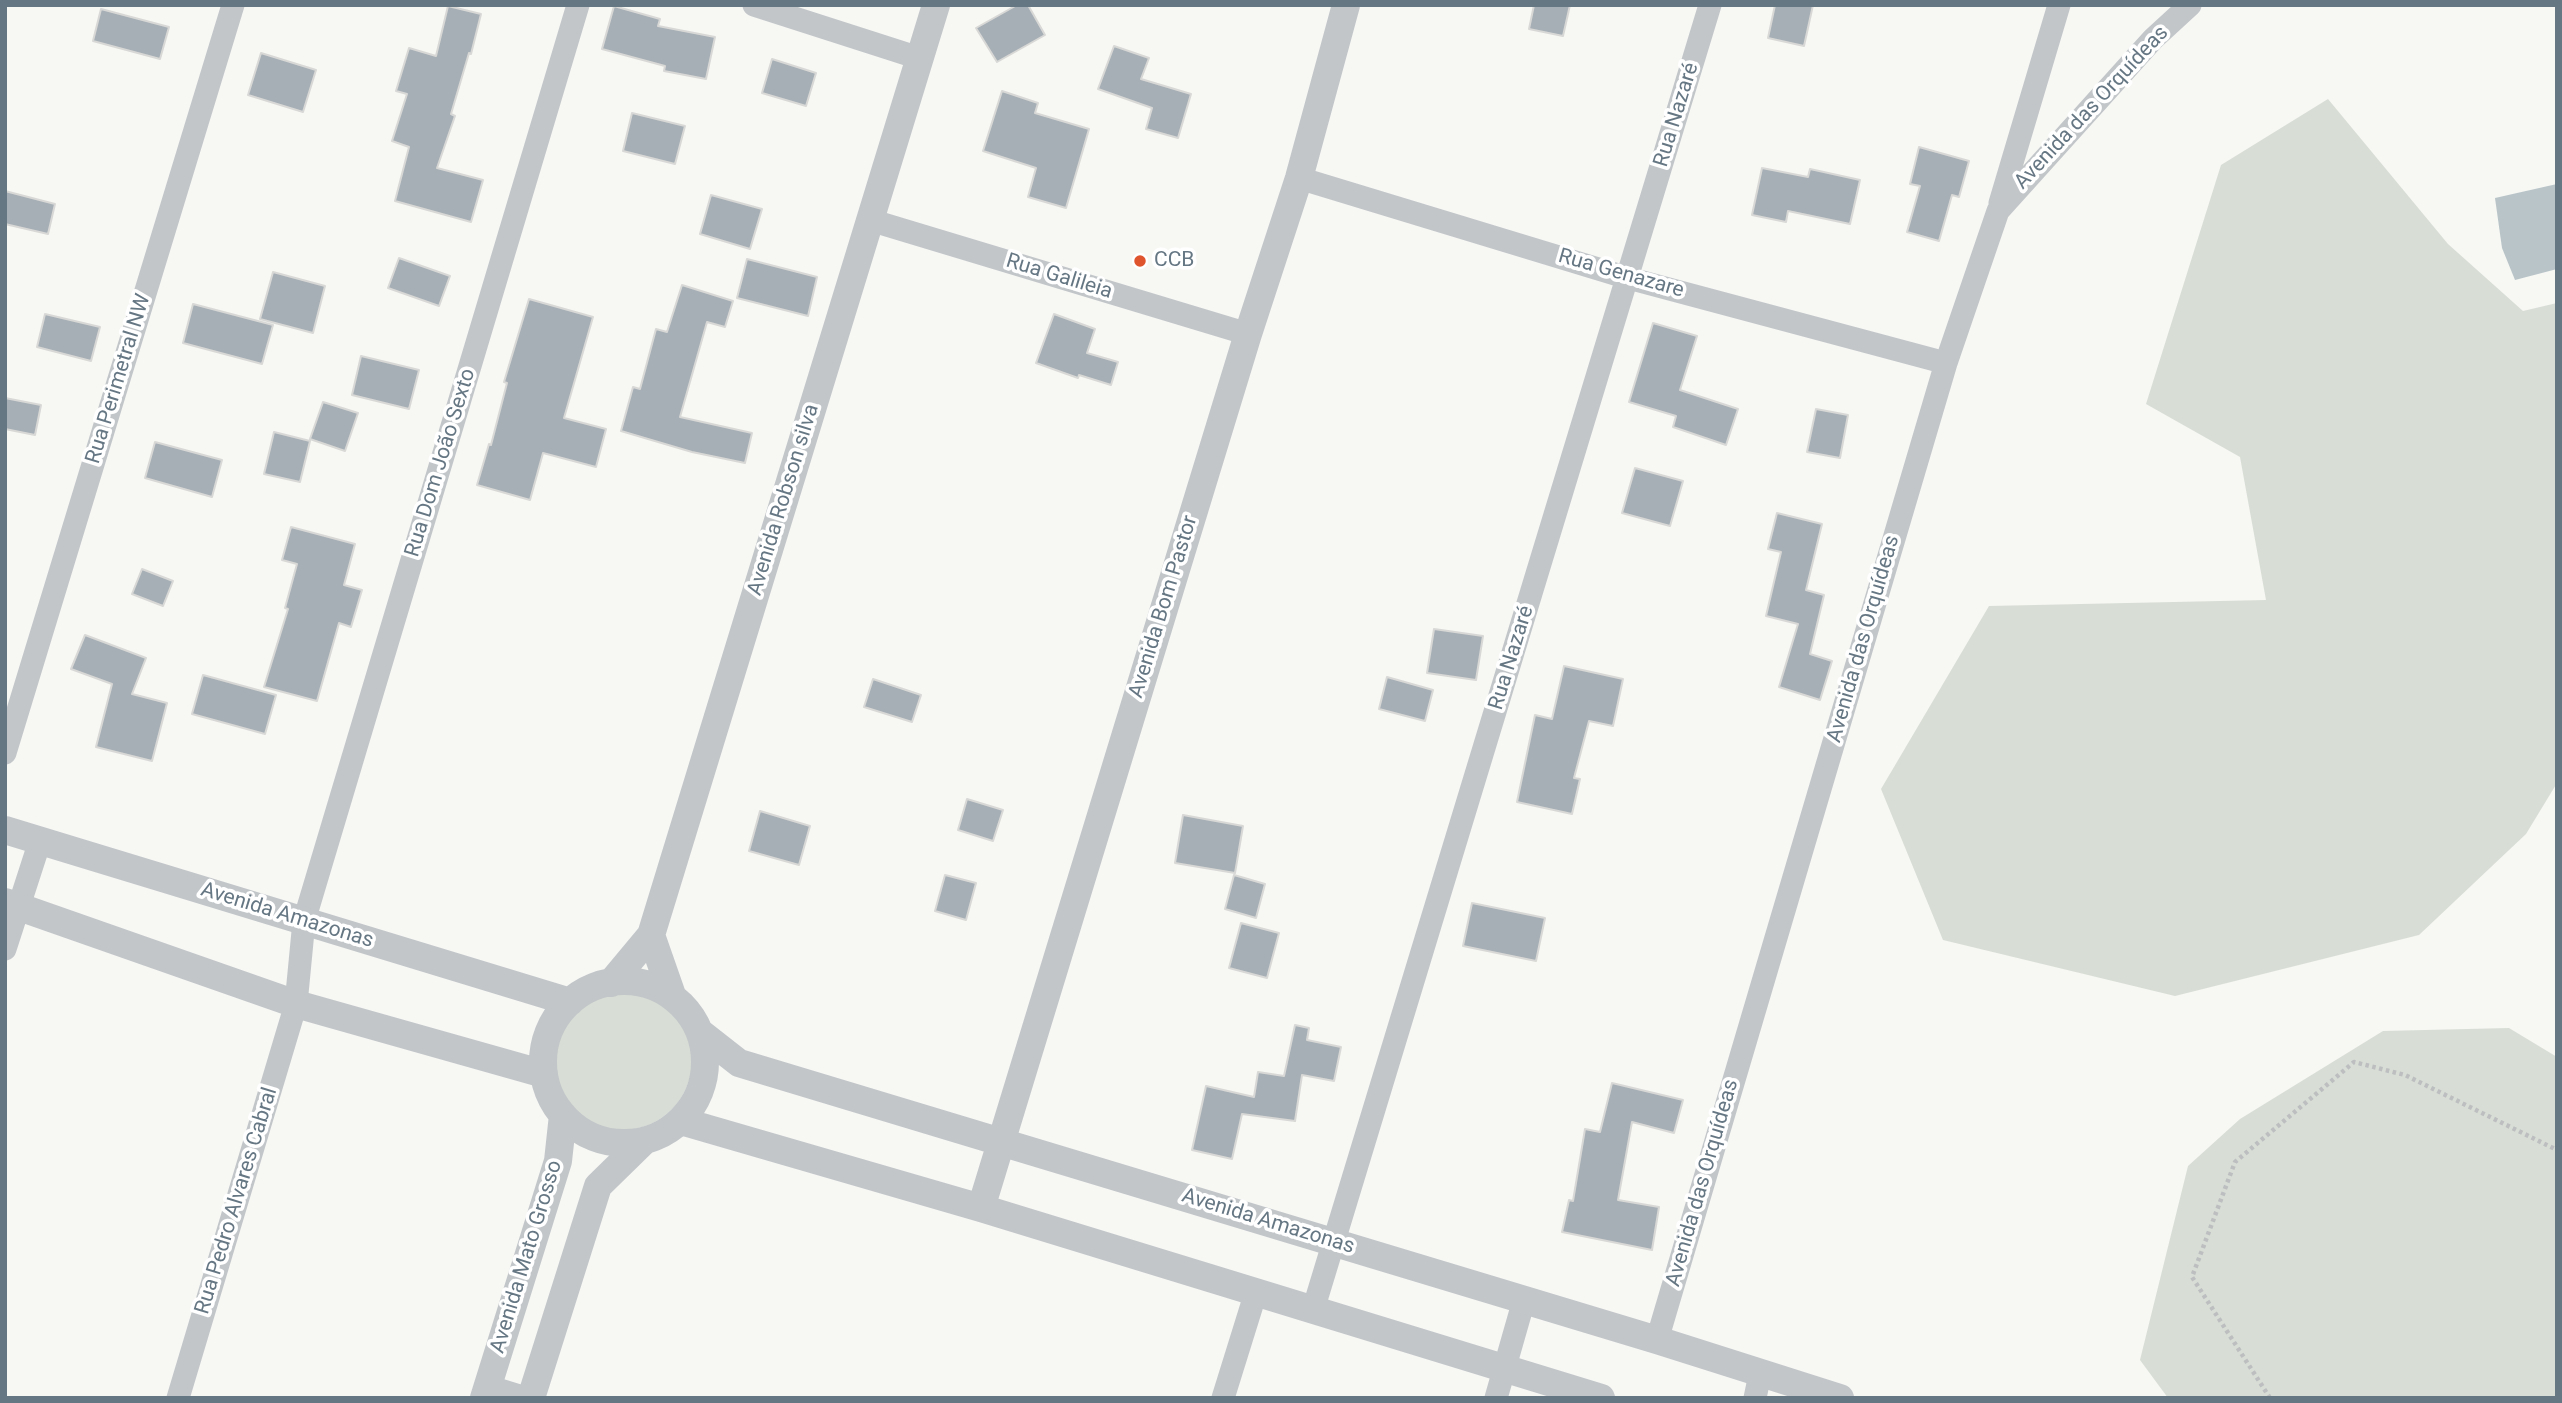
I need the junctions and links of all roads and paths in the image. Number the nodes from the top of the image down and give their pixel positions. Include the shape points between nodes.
1 (233, 5) edge
2 (578, 5) edge
3 (754, 5) edge
4 (936, 5) edge
5 (1710, 5) edge
6 (2060, 5) edge
7 (2190, 5) edge
8 (1343, 6) edge
9 (919, 58) junction
10 (1299, 178) junction
11 (1998, 211) junction
12 (870, 220) junction
13 (1628, 278) junction
14 (1248, 334) junction
15 (1946, 363) junction
16 (5, 753) edge
17 (5, 830) edge
18 (40, 841) junction
19 (12, 904) edge
20 (304, 922) junction
21 (651, 935) junction
22 (5, 949) edge
23 (611, 983) junction
24 (672, 995) junction
25 (570, 1002) junction
26 (296, 1004) junction
27 (702, 1034) junction
28 (544, 1074) junction
29 (563, 1115) junction
30 (681, 1121) junction
31 (643, 1142) junction
32 (1001, 1143) junction
33 (2557, 1150) edge
34 (981, 1208) junction
35 (1335, 1242) junction
36 (1256, 1292) junction
37 (1524, 1300) junction
38 (1313, 1310) junction
39 (1657, 1340) junction
40 (1504, 1369) junction
41 (1757, 1386) edge
42 (486, 1392) edge
43 (178, 1398) edge
44 (526, 1398) edge
45 (531, 1398) edge
46 (1223, 1398) edge
47 (1496, 1398) edge
48 (1601, 1398) edge
49 (1840, 1398) edge
50 (2270, 1398) edge

1 - 16 street, Rua Perimetral NW
2 - 20 street, Rua Dom João Sexto
3 - 9 street
4 - 9 street, Avenida Robson silva
5 - 13 street, Rua Nazaré
6 - 11 street
7 - 11 street, Avenida das Orquídeas via 2153,39
8 - 10 street, Avenida Bom Pastor
9 - 12 street, Avenida Robson silva
10 - 13 street, Rua Genazare
10 - 14 street, Avenida Bom Pastor
11 - 15 street, Avenida das Orquídeas
12 - 14 street, Rua Galileia
12 - 21 street, Avenida Robson silva
13 - 15 street, Rua Genazare
13 - 35 street, Rua Nazaré
14 - 32 street, Avenida Bom Pastor
15 - 39 street, Avenida das Orquídeas
17 - 18 street, Avenida Amazonas
18 - 19 street
18 - 20 street, Avenida Amazonas
19 - 22 street
19 - 26 street
20 - 25 street, Avenida Amazonas
20 - 26 street, Rua Dom João Sexto
21 - 23 street, Avenida Robson silva
21 - 24 street
23 - 24 street via 649,985
23 - 25 street via 594,987
24 - 27 street
25 - 28 street via 553,1023 544,1048
26 - 28 street
26 - 43 street, Rua Pedro Alvares Cabral
27 - 30 street via 704,1082
27 - 32 street, Avenida Amazonas via 739,1063
28 - 29 street via 550,1096
29 - 31 street via 600,1140
29 - 42 street, Avenida Mato Grosso via 558,1161
30 - 31 street
30 - 34 street
31 - 45 street via 598,1186
32 - 34 street, Avenida Bom Pastor
32 - 35 street, Avenida Amazonas
33 - 50 path via 2405,1075 2354,1062 2235,1162 2192,1277
34 - 36 street
35 - 37 street, Avenida Amazonas
35 - 38 street, Rua Nazaré
36 - 38 street
36 - 46 street
37 - 39 street, Avenida Amazonas
37 - 40 street
38 - 40 street
39 - 41 street, Avenida Amazonas
40 - 47 street
40 - 48 street
41 - 49 street, Avenida Amazonas
42 - 44 street

